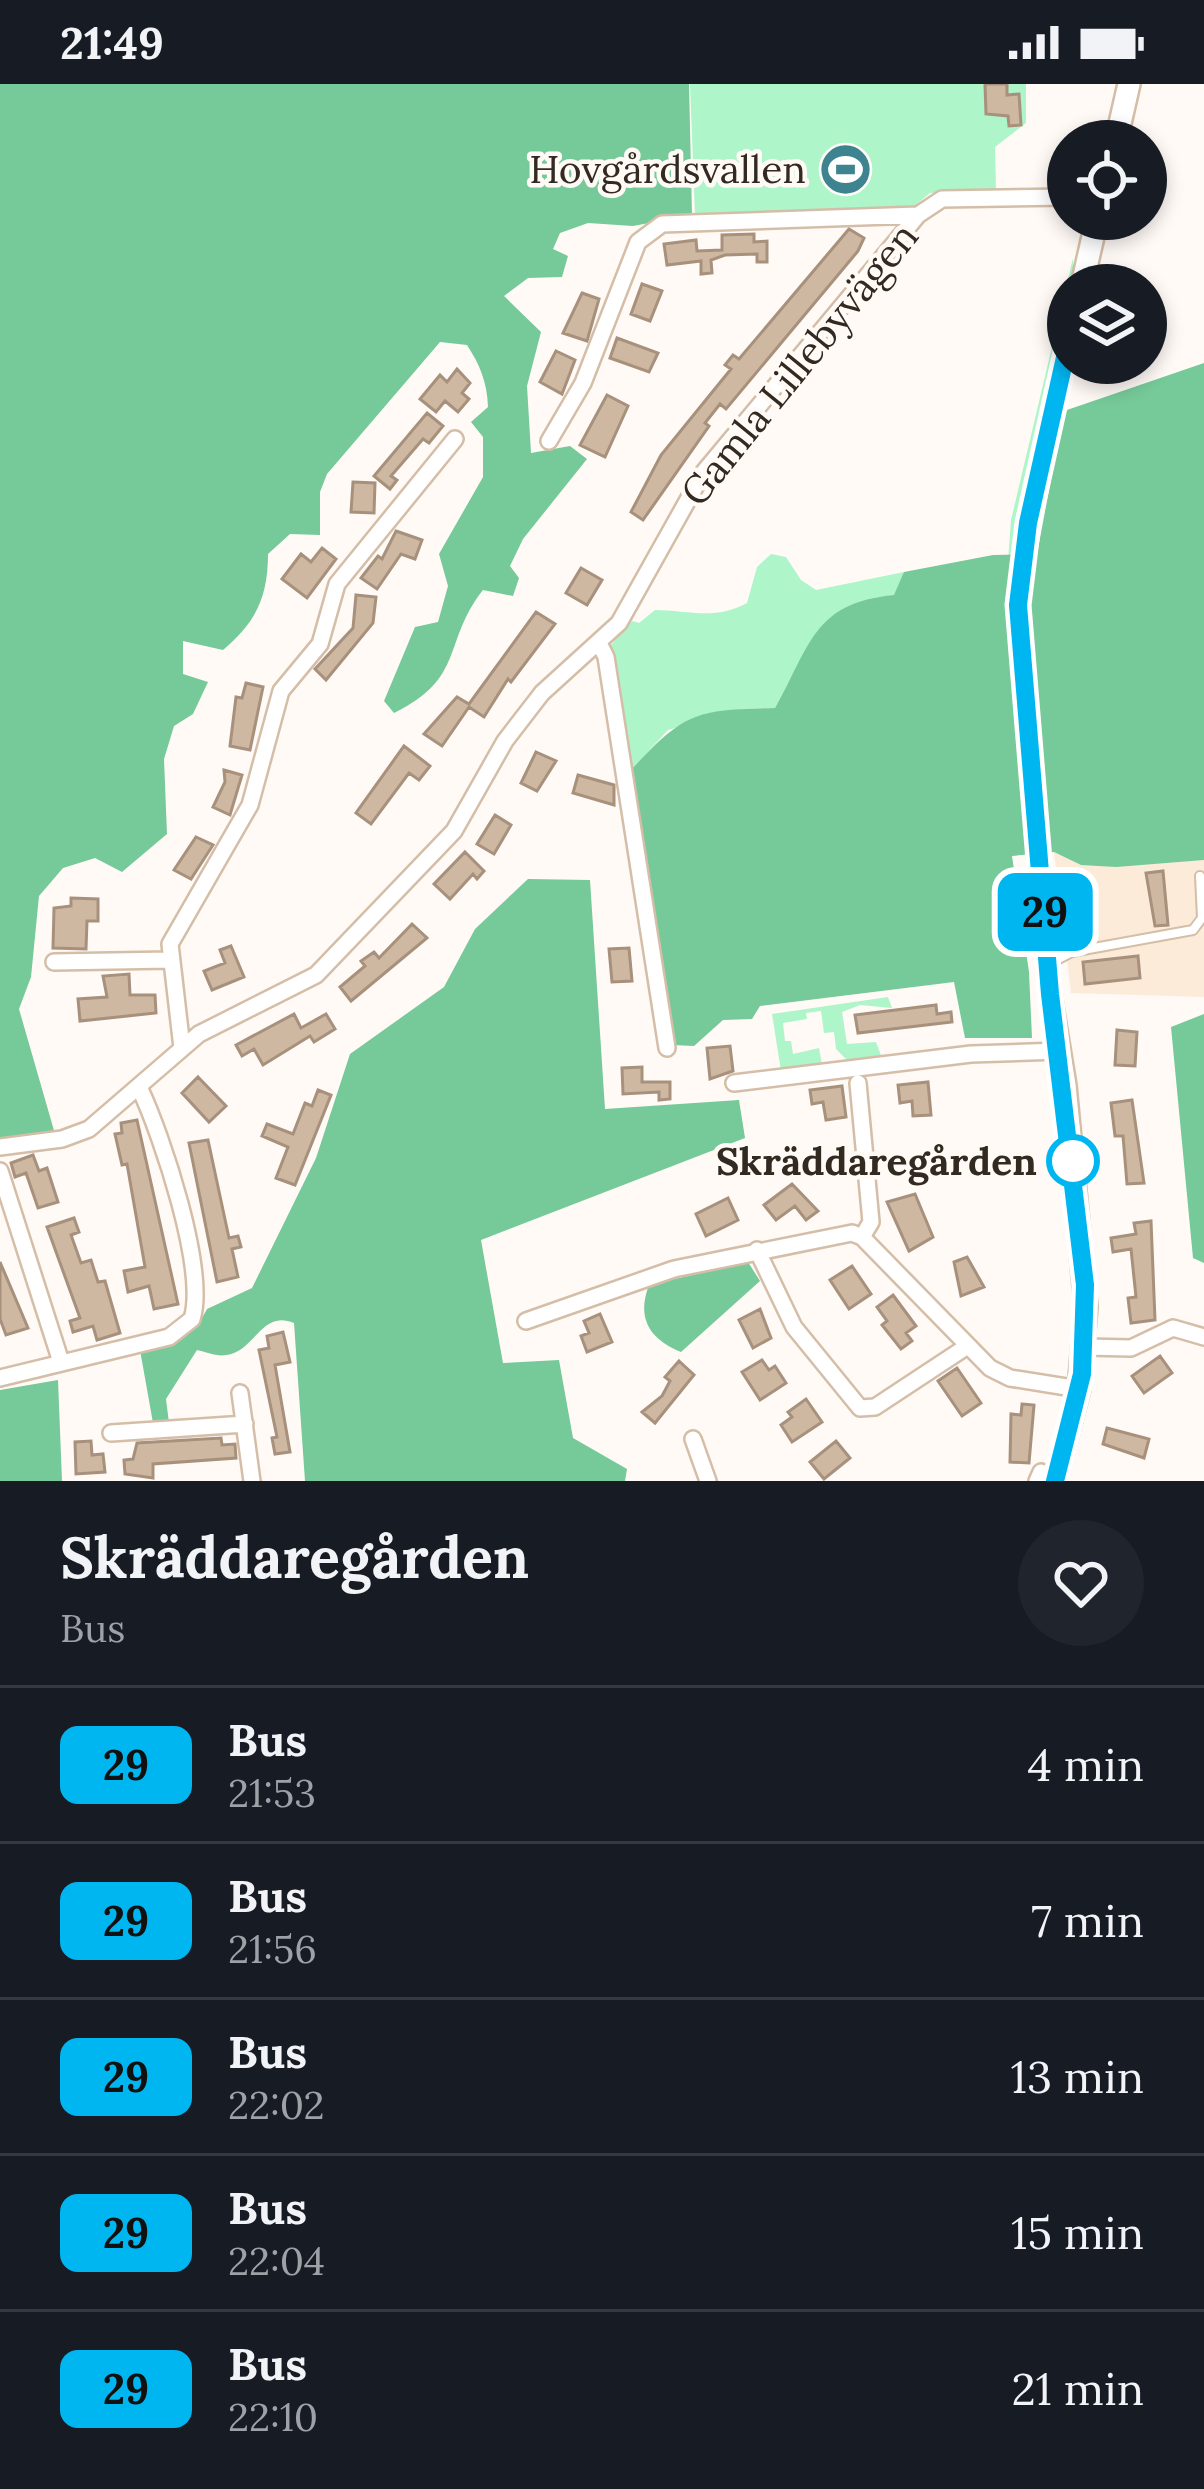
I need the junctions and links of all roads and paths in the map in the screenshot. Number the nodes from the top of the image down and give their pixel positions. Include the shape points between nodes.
1 (1130, 84) edge
2 (1121, 120) edge
3 (1047, 198) edge
4 (918, 215) junction
5 (1059, 384) edge
6 (455, 439) dead end
7 (549, 441) dead end
8 (599, 644) junction
9 (1041, 871) junction
10 (1200, 876) dead end
11 (1072, 952) junction
12 (170, 960) junction
13 (54, 962) dead end
14 (1048, 964) junction
15 (182, 1048) junction
16 (667, 1048) dead end
17 (1059, 1051) junction
18 (734, 1083) dead end
19 (858, 1083) dead end
20 (140, 1089) junction
21 (0, 1147) edge
22 (0, 1171) edge
23 (862, 1237) junction
24 (757, 1250) junction
25 (526, 1321) dead end
26 (1204, 1337) edge
27 (966, 1347) junction
28 (1084, 1347) junction
29 (61, 1362) junction
30 (0, 1378) edge
31 (1079, 1389) junction
32 (239, 1393) dead end
33 (244, 1424) junction
34 (111, 1433) dead end
35 (693, 1439) dead end
36 (1049, 1480) edge
37 (252, 1481) edge
38 (708, 1481) edge

1 - 2 street
3 - 4 street, Gamla Lillebyvägen via 942,200
4 - 7 street via 650,230
4 - 8 street, Gamla Lillebyvägen via 703,472 628,610
5 - 9 street via 1018,605
6 - 12 street via 337,584 320,644 278,698 250,806 176,930
8 - 15 street, Gamla Lillebyvägen via 558,675 513,730 454,831 316,975
8 - 16 street
9 - 11 lane via 1068,886
9 - 14 street
10 - 11 lane via 1202,918 1192,930
11 - 14 lane
12 - 13 street
12 - 15 street
14 - 17 street
15 - 20 street, Gamla Lillebyvägen
17 - 18 street
17 - 28 street via 1085,1285
19 - 23 street via 871,1222
20 - 21 street, Gamla Lillebyvägen via 76,1135
20 - 29 street via 169,1160 194,1313 169,1337
22 - 29 street
23 - 24 street via 824,1234
23 - 27 street
24 - 25 street via 620,1284
24 - 27 street via 805,1343 860,1408 875,1407
26 - 28 street via 1173,1328 1131,1348
27 - 31 street via 1010,1378
28 - 31 street
29 - 30 street
31 - 36 street
32 - 33 street
33 - 34 street
33 - 37 street
35 - 38 street

